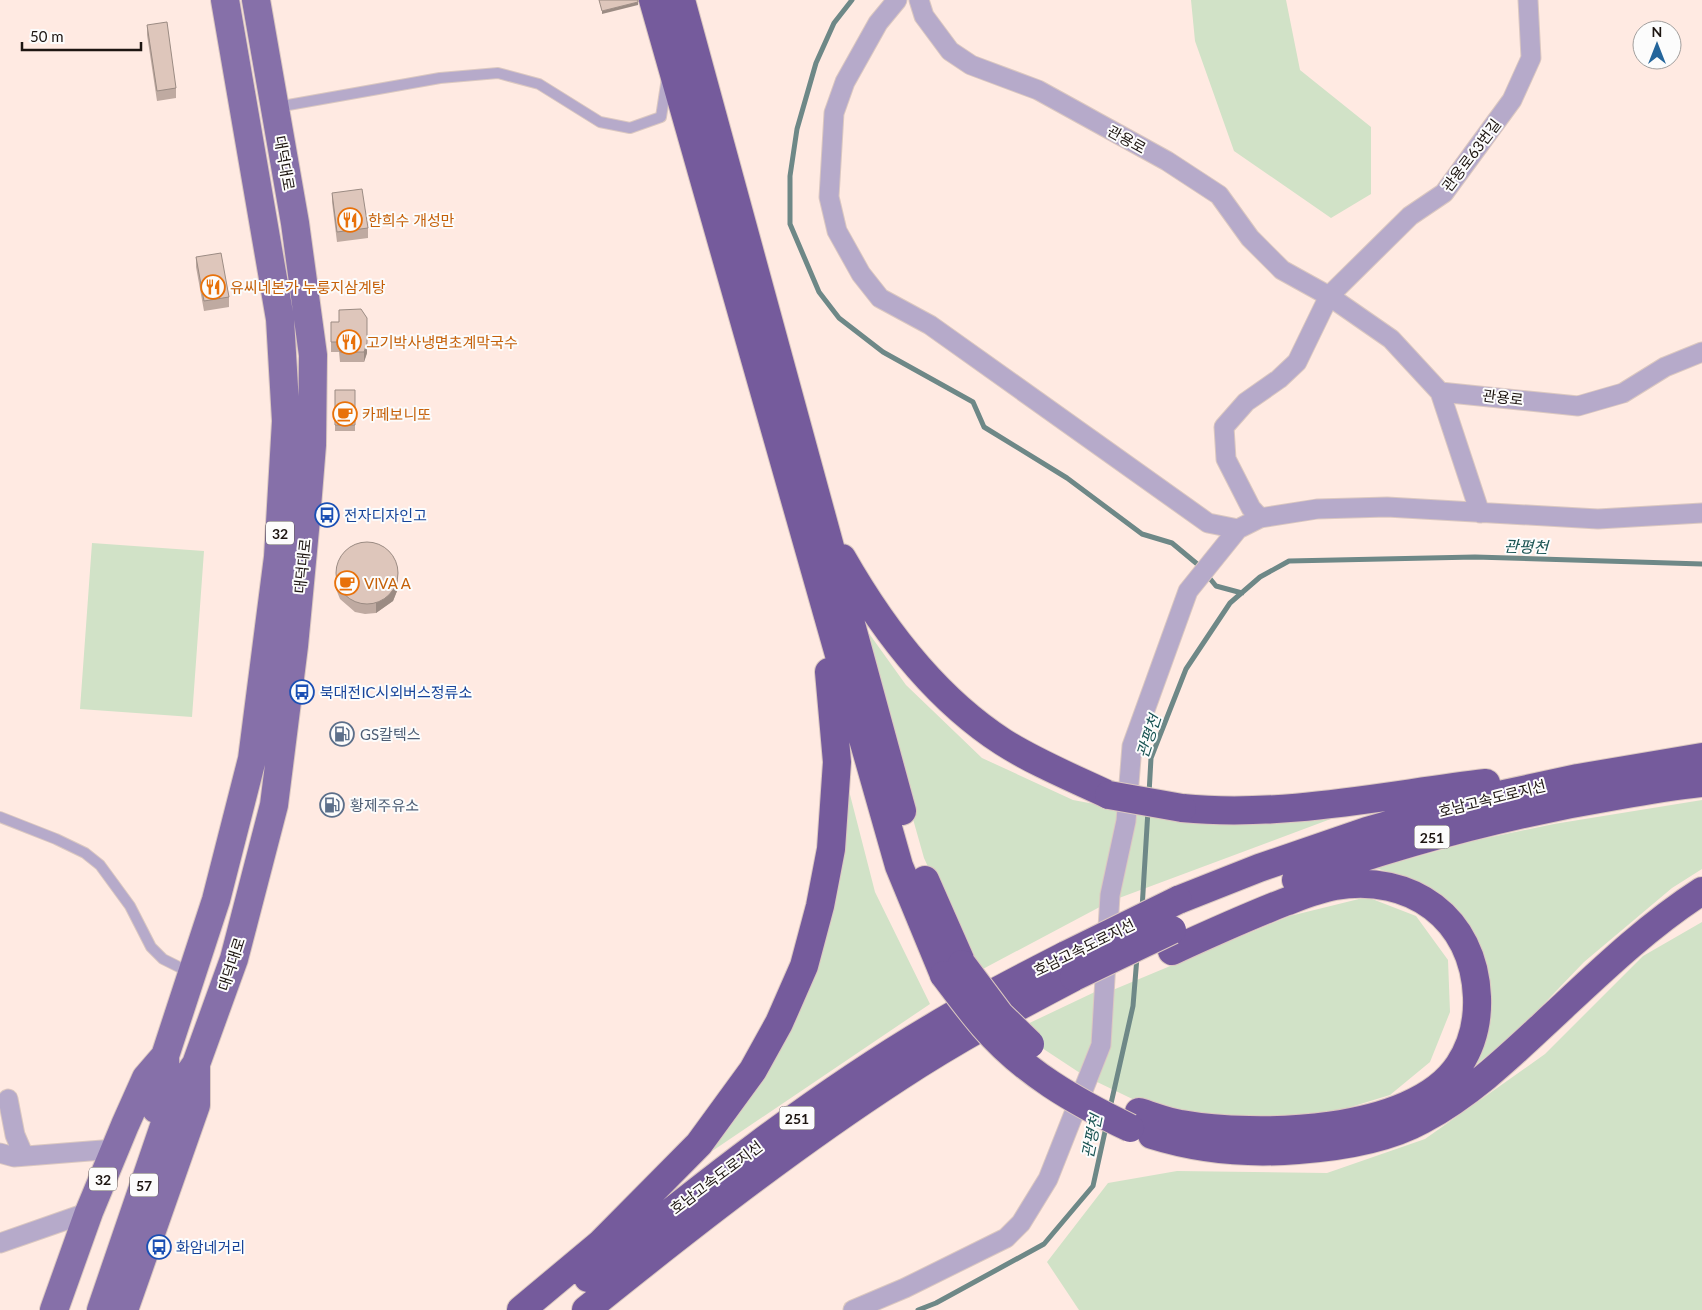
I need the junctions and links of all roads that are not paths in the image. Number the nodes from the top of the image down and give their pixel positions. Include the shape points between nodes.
1 (225, 0) edge
2 (256, 0) edge
3 (653, 0) edge
4 (681, 0) edge
5 (897, 0) edge
6 (919, 0) edge
7 (1528, 0) edge
8 (670, 60) junction
9 (275, 107) junction
10 (1329, 296) junction
11 (1702, 352) edge
12 (1440, 392) junction
13 (818, 504) junction
14 (1480, 513) junction
15 (1702, 513) edge
16 (1260, 518) junction
17 (1233, 534) junction
18 (816, 579) junction
19 (1692, 758) edge
20 (1702, 783) edge
21 (0, 817) edge
22 (1702, 891) edge
23 (1172, 941) junction
24 (953, 969) junction
25 (192, 973) junction
26 (1073, 976) junction
27 (165, 1056) junction
28 (196, 1064) junction
29 (8, 1099) dead end
30 (1134, 1120) junction
31 (115, 1150) junction
32 (0, 1153) edge
33 (24, 1156) junction
34 (89, 1212) junction
35 (0, 1243) edge
36 (54, 1310) edge
37 (81, 1310) edge
38 (101, 1310) edge
39 (124, 1310) edge
40 (521, 1310) edge
41 (548, 1310) edge
42 (586, 1310) edge
43 (853, 1310) edge

1 - 25 main road, 대덕대로 / 32 via 280,319 286,421 278,557 252,759 216,900
2 - 9 main road, 대덕대로 / 32
3 - 8 highway
4 - 13 highway
5 - 17 street via 878,23 845,82 834,113 829,197 837,231 861,274 880,298 930,325 1208,523
6 - 10 street, 관용로 via 924,16 950,51 972,65 1038,90 1167,161 1219,195 1250,238 1282,270
7 - 10 street, 관용로63번길 via 1531,58 1512,100 1444,193 1410,216
8 - 9 lane via 661,117 630,128 600,122 538,84 498,73 440,78
8 - 18 highway
9 - 28 main road, 대덕대로 / 32 via 313,355 312,445 306,519 274,805 234,959
10 - 12 street, 관용로 via 1391,339
10 - 16 street via 1297,362 1280,379 1246,402 1224,427 1226,459 1251,508
11 - 12 street, 관용로 via 1665,366 1623,393 1578,406
12 - 14 street
13 - 19 highway, bridge via 836,547 871,607 945,695 1003,742 1108,795 1223,812 1286,810
13 - 24 highway via 916,862
14 - 15 street via 1598,518
14 - 16 street via 1386,508 1317,509
16 - 17 street
17 - 43 street via 1188,591 1132,746 1126,821 1110,895 1101,1046 1048,1179 1022,1223 1006,1238
18 - 24 highway via 899,866
18 - 40 highway via 831,690 836,806 820,906 804,966 779,1023 753,1070 699,1144 600,1244
19 - 26 highway, 호남고속도로지선 / 251, bridge via 1476,800 1367,830 1259,868 1178,900
20 - 23 highway, 호남고속도로지선 / 251 via 1486,822 1372,853 1262,892
21 - 25 lane via 56,839 100,865 130,906 151,947 164,959
22 - 30 highway via 1672,910 1598,973 1517,1050 1457,1099 1413,1124 1343,1144 1277,1152 1240,1152 1173,1142
23 - 26 highway
23 - 30 highway via 1334,886 1379,885 1400,889 1432,905 1459,934 1468,952 1476,986 1475,1030 1468,1050 1446,1080 1417,1100 1369,1117 1312,1129 1243,1130
24 - 30 highway, bridge via 984,1027 1027,1067 1082,1105
25 - 27 main road, 대덕대로 / 32
26 - 41 highway, 호남고속도로지선 / 251 via 932,1027 850,1080 664,1216
26 - 42 highway, 호남고속도로지선 / 251 via 1045,1010 932,1070 900,1076 766,1169
27 - 31 main road, 대덕대로 / 32 via 146,1078
27 - 37 main road, 대덕대로 / 57 via 166,1084
28 - 38 main road, 대덕대로 / 57 via 175,1094
28 - 39 main road, 대덕대로 / 32 via 196,1105
29 - 33 street via 15,1135
31 - 33 street
31 - 34 main road, 대덕대로 / 32
32 - 33 street
34 - 35 street
34 - 36 main road, 대덕대로 / 32

